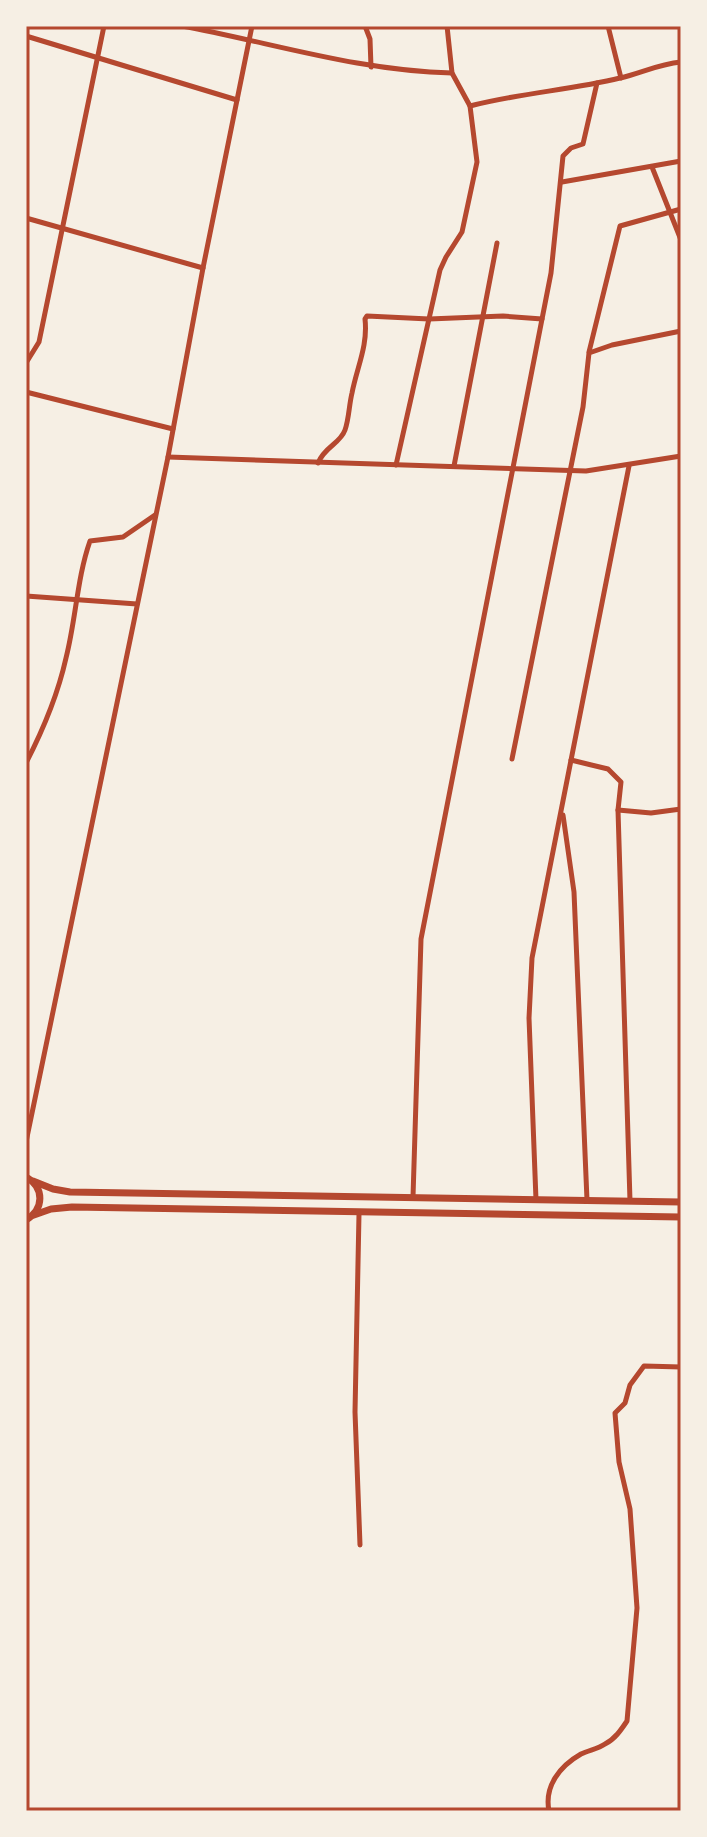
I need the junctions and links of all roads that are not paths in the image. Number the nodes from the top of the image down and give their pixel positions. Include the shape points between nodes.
1 (104, 26) edge
2 (182, 26) edge
3 (252, 26) edge
4 (365, 26) edge
5 (447, 26) edge
6 (619, 26) edge
7 (609, 27) edge
8 (26, 36) edge
9 (250, 39) junction
10 (99, 58) junction
11 (681, 62) edge
12 (371, 67) junction
13 (452, 73) junction
14 (621, 78) junction
15 (597, 83) junction
16 (237, 100) junction
17 (470, 106) junction
18 (681, 161) edge
19 (652, 167) junction
20 (562, 182) junction
21 (681, 209) edge
22 (669, 211) junction
23 (26, 218) edge
24 (63, 228) junction
25 (681, 240) edge
26 (497, 243) dead end
27 (203, 268) junction
28 (484, 318) junction
29 (429, 319) junction
30 (542, 319) junction
31 (681, 331) edge
32 (589, 353) junction
33 (26, 363) edge
34 (26, 392) edge
35 (173, 429) junction
36 (681, 456) edge
37 (168, 457) junction
38 (318, 463) junction
39 (396, 465) junction
40 (454, 466) junction
41 (629, 466) junction
42 (512, 469) junction
43 (569, 471) junction
44 (156, 515) junction
45 (26, 596) edge
46 (78, 599) junction
47 (137, 604) junction
48 (512, 759) dead end
49 (571, 760) junction
50 (26, 763) edge
51 (562, 808) junction
52 (681, 809) edge
53 (618, 810) junction
54 (26, 1142) edge
55 (29, 1179) edge
56 (413, 1197) junction
57 (536, 1200) junction
58 (587, 1200) junction
59 (630, 1201) junction
60 (681, 1202) edge
61 (359, 1214) junction
62 (681, 1217) edge
63 (30, 1218) edge
64 (681, 1367) edge
65 (360, 1545) dead end
66 (549, 1811) edge

1 - 10 street
2 - 9 street
3 - 9 street
4 - 12 street
5 - 13 street
6 - 7 street
7 - 14 street
8 - 10 street
9 - 12 street
9 - 16 street
10 - 16 street
10 - 24 street
11 - 14 street
12 - 13 street
13 - 17 street
14 - 15 street
15 - 17 street
15 - 20 street via 583,144 563,156
16 - 27 street
17 - 29 street via 477,162 466,219 442,263
18 - 19 street
19 - 20 street
19 - 22 street
20 - 30 street
21 - 22 street
22 - 25 street
22 - 32 street via 620,226
23 - 24 street
24 - 27 street
24 - 33 street via 39,342
26 - 28 street
27 - 35 street
28 - 29 street
28 - 30 street
28 - 40 street
29 - 38 street via 365,319 367,342 346,428
29 - 39 street
30 - 42 street
31 - 32 street
32 - 43 street
34 - 35 street
35 - 37 street
36 - 41 street
37 - 38 street
37 - 44 street
38 - 39 street
39 - 40 street
40 - 42 street
41 - 43 street
41 - 49 street
42 - 43 street
42 - 56 street via 421,939
43 - 48 street
44 - 46 street via 123,537 90,541
44 - 47 street
45 - 46 street
46 - 47 street
46 - 50 street via 66,660
47 - 54 street
49 - 51 street
49 - 53 street via 608,769 621,782
51 - 57 street via 532,958
51 - 58 street via 574,892
52 - 53 street
53 - 59 street
55 - 56 main road via 70,1192
55 - 63 main road via 40,1194
56 - 57 main road
57 - 58 main road
58 - 59 main road
59 - 60 main road
61 - 62 main road
61 - 63 main road via 72,1207
61 - 65 street via 355,1412
64 - 66 street via 644,1366 615,1413 630,1509 637,1608 627,1721 605,1745 558,1771 548,1792

